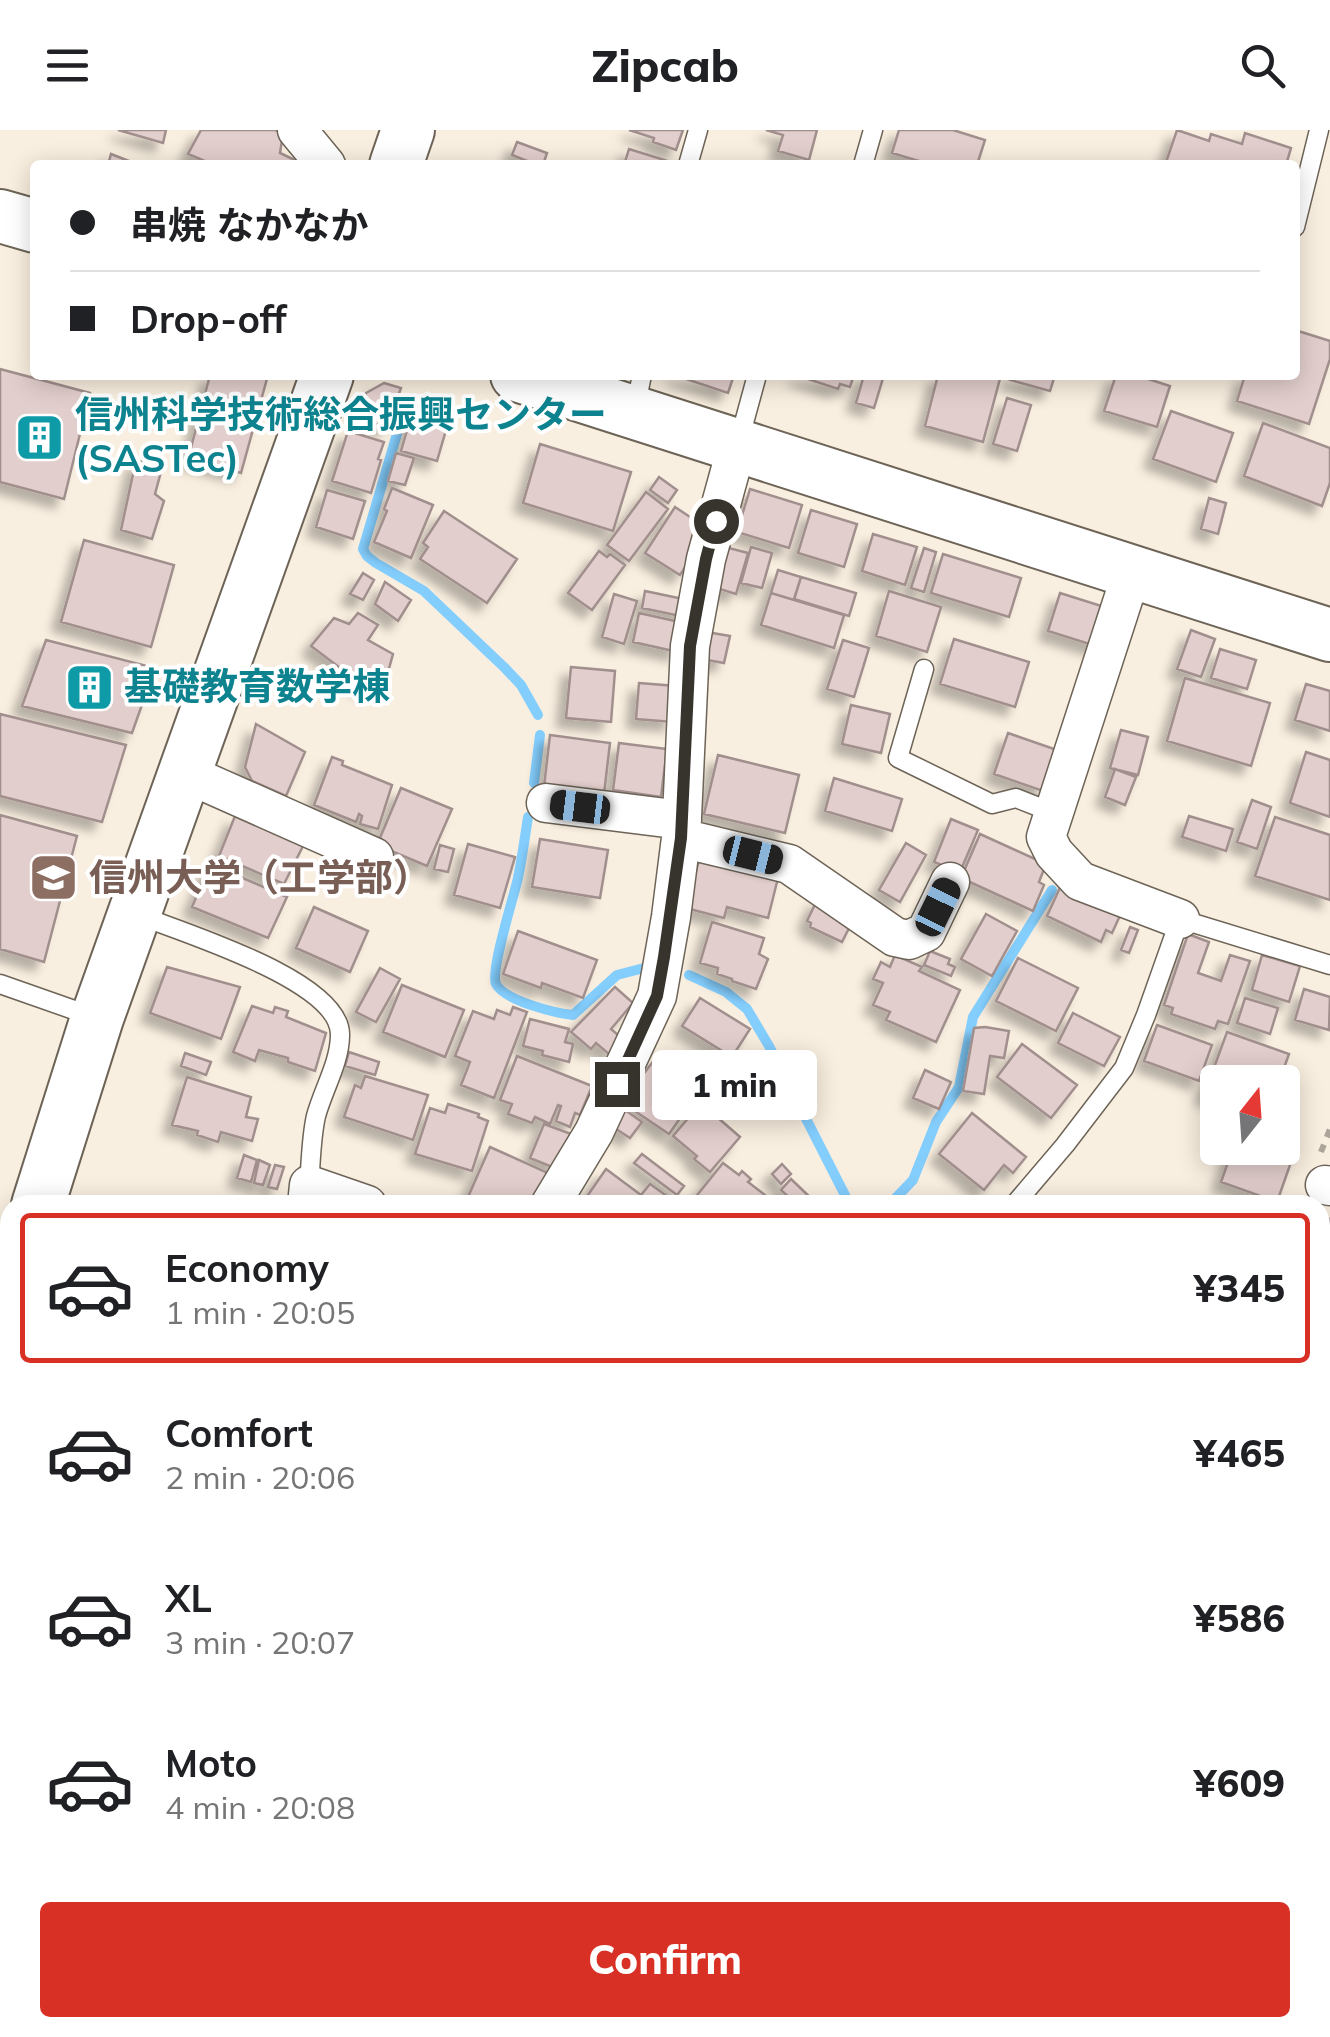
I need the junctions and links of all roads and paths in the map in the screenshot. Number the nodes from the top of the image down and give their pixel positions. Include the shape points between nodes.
1 (297, 130) edge
2 (408, 130) edge
3 (698, 130) edge
4 (874, 130) edge
5 (1319, 130) edge
6 (322, 160) edge
7 (398, 160) edge
8 (689, 160) edge
9 (865, 160) edge
10 (1300, 206) edge
11 (0, 216) edge
12 (30, 225) edge
13 (326, 380) edge
14 (549, 380) edge
15 (755, 380) edge
16 (638, 394) edge
17 (737, 446) junction
18 (1132, 572) junction
19 (1330, 634) edge
20 (924, 669) dead end
21 (185, 773) junction
22 (546, 803) dead end
23 (1054, 812) junction
24 (682, 829) junction
25 (374, 857) dead end
26 (950, 882) dead end
27 (136, 914) junction
28 (1180, 919) junction
29 (1330, 965) edge
30 (0, 984) edge
31 (97, 1018) junction
32 (41, 1195) edge
33 (308, 1195) edge
34 (556, 1195) edge
35 (1023, 1195) edge

1 - 6 street
2 - 7 street
3 - 8 lane
4 - 9 lane
5 - 10 lane
11 - 12 street
13 - 21 street
14 - 16 street
15 - 17 lane
16 - 17 street
17 - 18 street
17 - 24 street via 690,646
18 - 19 street
18 - 23 street
20 - 23 lane via 898,758 992,804 1016,798
21 - 25 street
21 - 27 street
22 - 24 street
23 - 28 street via 1046,837 1080,881
24 - 26 street via 789,864 909,940 939,939
24 - 34 street via 657,996 594,1132
27 - 31 street
27 - 33 lane via 290,976 340,1027 316,1118
28 - 29 lane
28 - 35 lane via 1124,1068
30 - 31 lane
31 - 32 street

